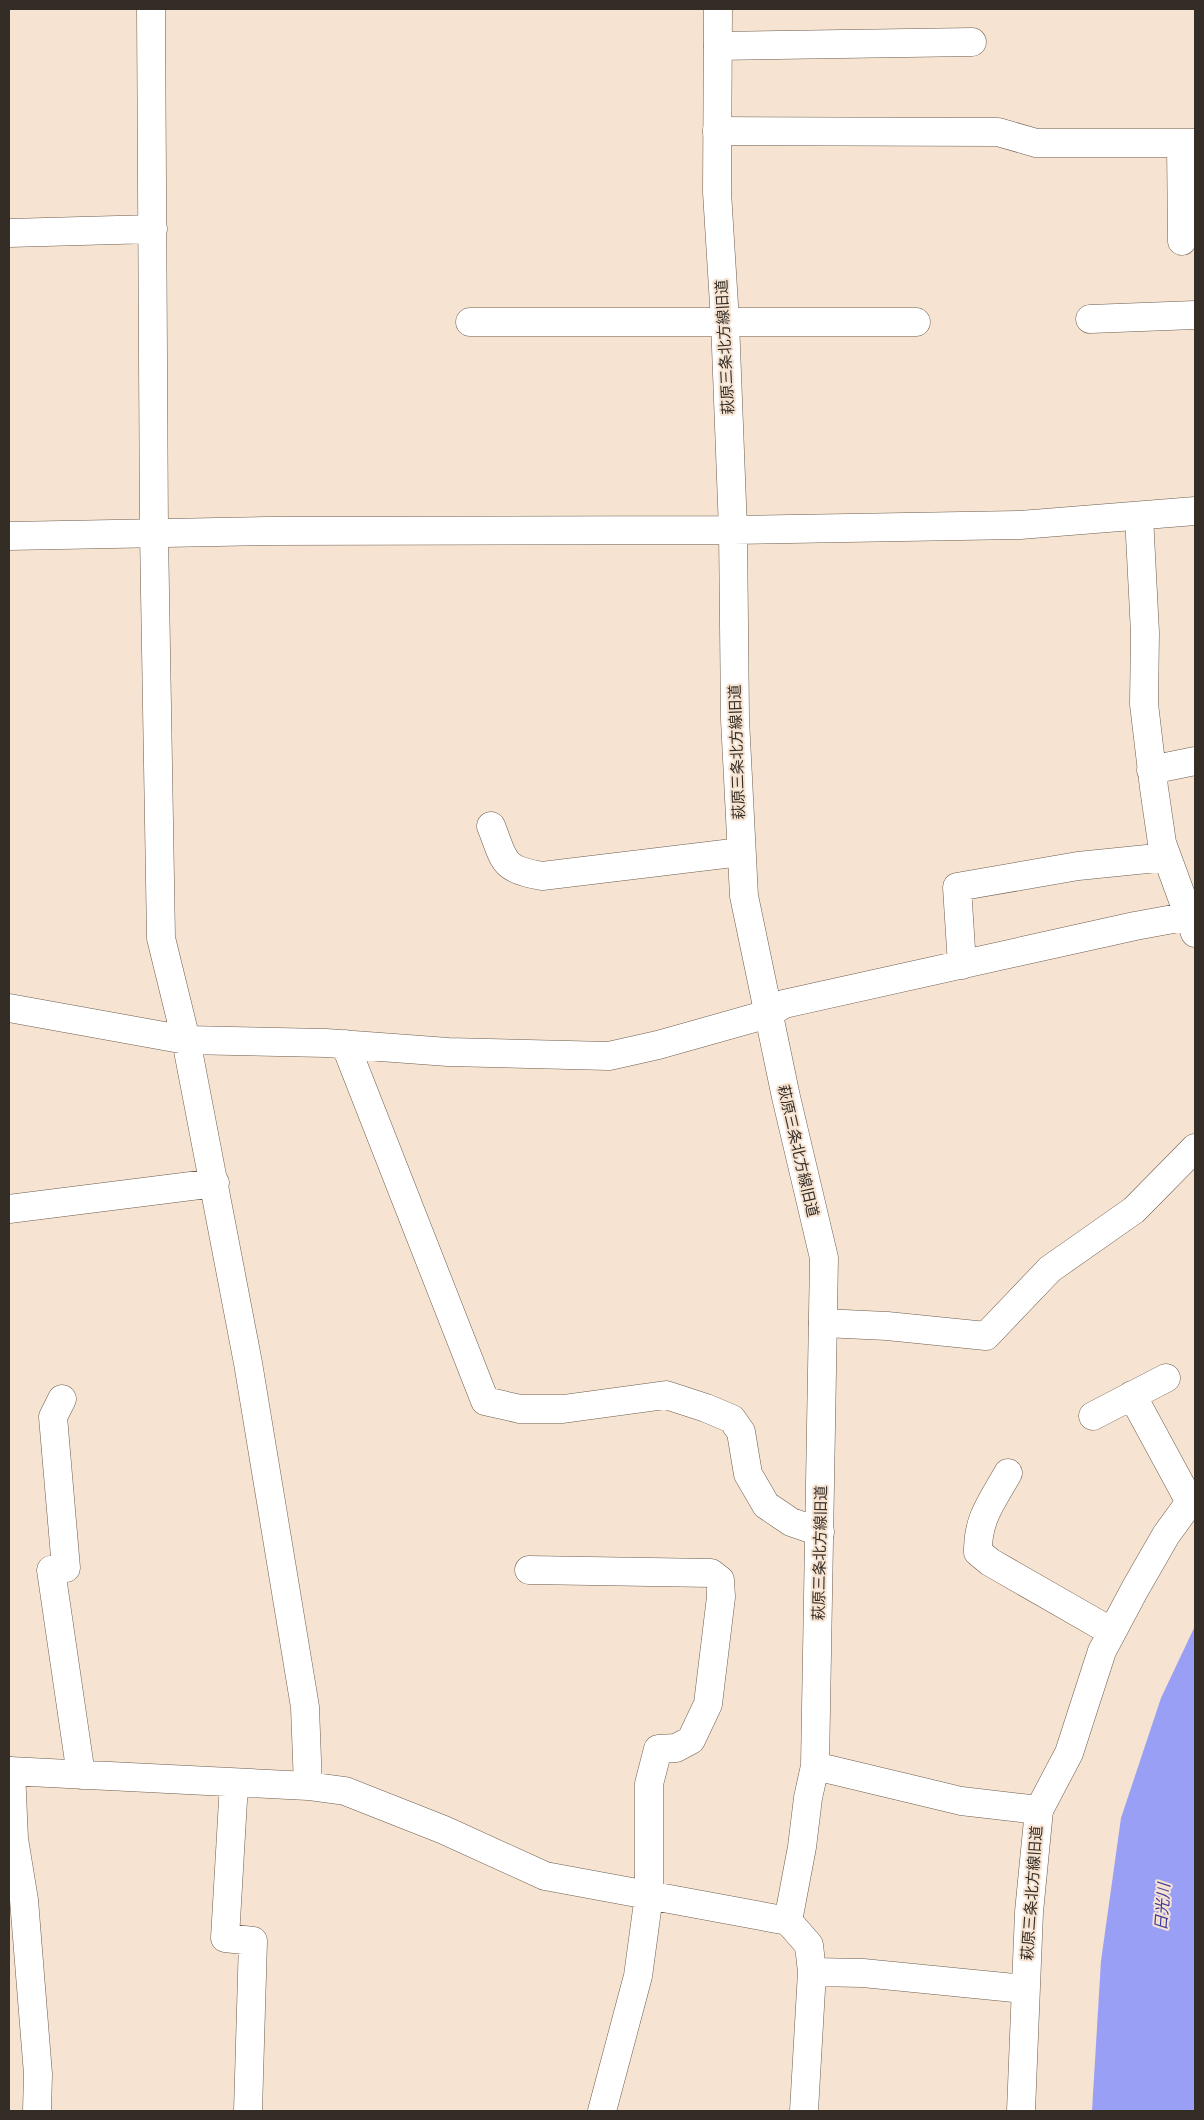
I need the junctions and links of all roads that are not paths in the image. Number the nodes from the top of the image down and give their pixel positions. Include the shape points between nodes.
1 (151, 9) edge
2 (718, 9) edge
3 (972, 42) dead end
4 (718, 46) junction
5 (717, 131) junction
6 (1188, 143) edge
7 (152, 229) junction
8 (9, 232) edge
9 (1182, 241) dead end
10 (1195, 315) edge
11 (1090, 319) dead end
12 (725, 321) junction
13 (470, 322) dead end
14 (916, 322) dead end
15 (1195, 512) edge
16 (1139, 516) junction
17 (733, 530) junction
18 (154, 533) junction
19 (9, 536) edge
20 (1195, 761) edge
21 (1151, 770) junction
22 (492, 826) dead end
23 (741, 852) junction
24 (1167, 856) junction
25 (1193, 923) edge
26 (962, 965) junction
27 (9, 1008) edge
28 (768, 1014) junction
29 (186, 1040) junction
30 (345, 1044) junction
31 (1195, 1148) edge
32 (215, 1183) junction
33 (9, 1209) edge
34 (823, 1323) junction
35 (1166, 1378) dead end
36 (1132, 1395) junction
37 (62, 1399) dead end
38 (1093, 1416) dead end
39 (1008, 1473) dead end
40 (1193, 1499) edge
41 (820, 1532) junction
42 (529, 1570) dead end
43 (1112, 1632) junction
44 (815, 1766) junction
45 (10, 1771) edge
46 (81, 1775) junction
47 (234, 1783) junction
48 (308, 1786) junction
49 (1039, 1810) junction
50 (12, 1840) edge
51 (648, 1895) junction
52 (788, 1921) junction
53 (812, 1972) junction
54 (1026, 1989) junction
55 (37, 2111) edge
56 (248, 2111) edge
57 (602, 2111) edge
58 (804, 2111) edge
59 (1021, 2111) edge

1 - 7 street
2 - 4 street, 萩原三条北方線旧道
3 - 4 street
4 - 5 street, 萩原三条北方線旧道
5 - 6 street via 998,132 1036,143
5 - 12 street, 萩原三条北方線旧道 via 717,192
6 - 9 street
7 - 8 street
7 - 18 street
10 - 11 street
12 - 13 street
12 - 14 street
12 - 17 street, 萩原三条北方線旧道
15 - 16 street
16 - 17 street via 1020,525
16 - 21 street via 1145,633 1144,704
17 - 18 street
17 - 23 street, 萩原三条北方線旧道 via 735,718
18 - 19 street
18 - 29 street via 161,938
20 - 21 street
21 - 24 street via 1162,843
22 - 23 street via 506,863 520,872 542,876
23 - 28 street, 萩原三条北方線旧道 via 744,896
24 - 25 street
24 - 26 street via 1078,866 957,887
25 - 26 street via 1135,926
26 - 28 street via 784,1004
27 - 29 street
28 - 30 street via 609,1056 448,1052
28 - 34 street, 萩原三条北方線旧道 via 824,1258
29 - 30 street
29 - 32 street
30 - 41 street via 485,1401 520,1409 563,1409 666,1395 706,1408 732,1419 741,1432 748,1474 766,1505 791,1522
31 - 34 street via 1134,1210 1050,1269 986,1336
32 - 33 street
32 - 48 street via 305,1707
34 - 41 street, 萩原三条北方線旧道
35 - 36 street
36 - 38 street
36 - 40 street
37 - 46 street via 53,1417 66,1568 51,1570
39 - 43 street via 981,1522 978,1552
40 - 43 street via 1162,1543
41 - 44 street, 萩原三条北方線旧道
42 - 51 street via 711,1573 720,1580 721,1597 708,1704 692,1740 676,1748 658,1749 649,1784
43 - 49 street via 1102,1651 1069,1753
44 - 49 street, 萩原三条北方線旧道 via 961,1801
44 - 52 street
45 - 46 street
45 - 50 street
46 - 47 street
47 - 48 street
47 - 56 street via 225,1938 252,1941
48 - 51 street via 345,1790 545,1876
49 - 54 street, 萩原三条北方線旧道 via 1029,1912
50 - 55 street via 24,1900 38,2074
51 - 52 street
51 - 57 street via 638,1976
52 - 53 street via 809,1945
53 - 54 street via 862,1973
53 - 58 street
54 - 59 street, 萩原三条北方線旧道

